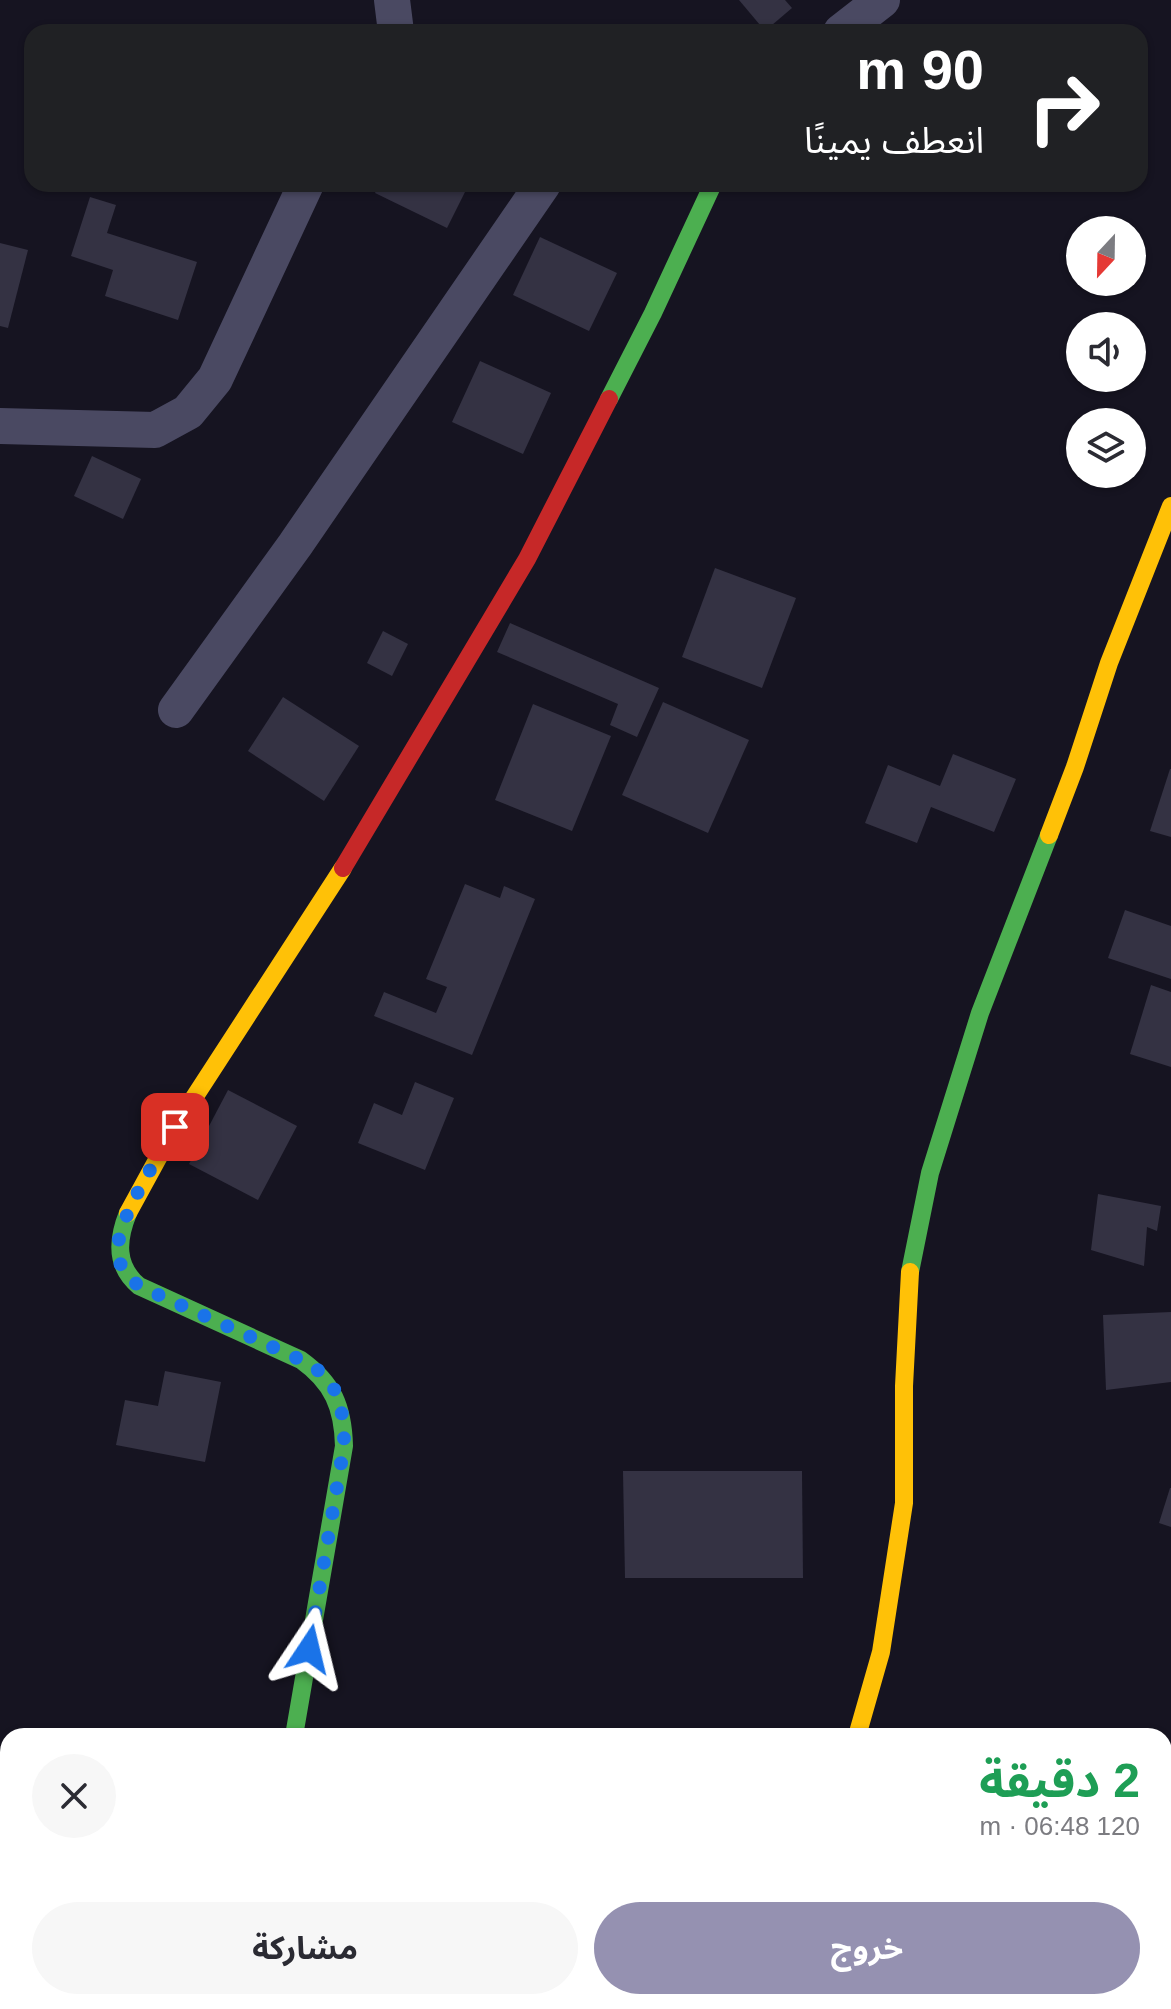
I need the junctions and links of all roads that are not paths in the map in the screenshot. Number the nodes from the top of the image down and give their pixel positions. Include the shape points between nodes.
1 (392, 0) edge
2 (882, 0) edge
3 (395, 24) edge
4 (851, 24) edge
5 (302, 192) edge
6 (538, 192) edge
7 (709, 192) edge
8 (0, 426) edge
9 (1171, 506) edge
10 (176, 710) dead end
11 (295, 1728) edge
12 (859, 1728) edge

1 - 3 street
2 - 4 street
5 - 8 street via 215,379 188,412 155,430
6 - 10 street
7 - 11 street via 527,559 354,850 175,1127 121,1230 118,1255 128,1277 139,1286 319,1371 341,1408 344,1446
9 - 12 street via 980,1013 930,1173 910,1267 904,1503 881,1652

